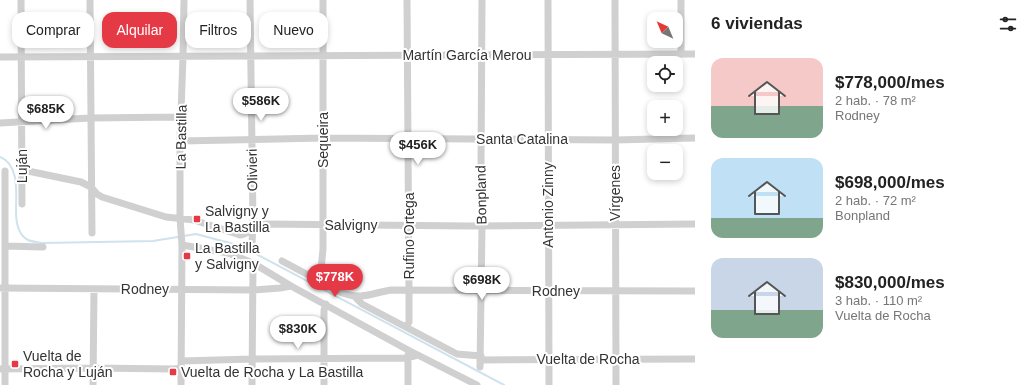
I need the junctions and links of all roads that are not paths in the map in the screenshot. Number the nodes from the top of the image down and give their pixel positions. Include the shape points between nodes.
1 (21, 0) edge
2 (90, 0) edge
3 (184, 0) edge
4 (250, 0) edge
5 (323, 0) edge
6 (408, 0) edge
7 (482, 0) edge
8 (548, 0) edge
9 (615, 0) edge
10 (681, 0) edge
11 (482, 54) junction
12 (615, 54) junction
13 (681, 54) junction
14 (695, 54) edge
15 (408, 55) junction
16 (548, 55) junction
17 (21, 56) junction
18 (90, 56) junction
19 (183, 56) junction
20 (251, 56) junction
21 (322, 56) junction
22 (0, 57) edge
23 (181, 117) junction
24 (90, 118) junction
25 (22, 122) junction
26 (0, 123) edge
27 (322, 138) junction
28 (409, 138) junction
29 (695, 138) edge
30 (252, 139) junction
31 (482, 139) junction
32 (180, 140) junction
33 (548, 140) junction
34 (615, 140) junction
35 (23, 170) junction
36 (5, 171) dead end
37 (91, 187) junction
38 (22, 204) dead end
39 (2, 215) edge
40 (180, 218) junction
41 (324, 224) junction
42 (695, 224) edge
43 (408, 225) junction
44 (482, 225) junction
45 (548, 225) junction
46 (616, 225) junction
47 (252, 230) junction
48 (92, 233) dead end
49 (252, 244) dead end
50 (182, 245) junction
51 (5, 246) junction
52 (43, 247) dead end
53 (282, 261) dead end
54 (252, 263) junction
55 (320, 280) junction
56 (291, 286) junction
57 (2, 288) edge
58 (94, 289) junction
59 (182, 290) junction
60 (253, 290) junction
61 (409, 291) junction
62 (481, 291) junction
63 (548, 291) junction
64 (695, 291) edge
65 (616, 292) junction
66 (354, 296) junction
67 (326, 304) junction
68 (406, 327) junction
69 (408, 350) junction
70 (418, 355) junction
71 (408, 358) junction
72 (695, 358) edge
73 (252, 359) junction
74 (324, 359) junction
75 (549, 359) junction
76 (616, 359) junction
77 (480, 361) junction
78 (181, 364) junction
79 (93, 368) junction
80 (3, 369) edge
81 (6, 385) edge
82 (93, 385) edge
83 (181, 385) edge
84 (252, 385) edge
85 (324, 385) edge
86 (408, 385) edge
87 (477, 385) edge
88 (549, 385) edge
89 (616, 385) edge

1 - 17 street, Luján
2 - 18 street
3 - 19 street, La Bastilla
4 - 20 street, Olivieri
5 - 21 street, Sequeira
6 - 15 street, Rufino Ortega
7 - 11 street, Bonpland
8 - 16 street, Antonio Zinny
9 - 12 street, Vírgenes
10 - 13 street
11 - 15 street, Martín García Merou
11 - 16 street, Martín García Merou
11 - 31 street, Bonpland
12 - 13 street, Martín García Merou
12 - 16 street, Martín García Merou
12 - 34 street, Vírgenes
13 - 14 street, Martín García Merou
15 - 21 street, Martín García Merou
15 - 28 street, Rufino Ortega
16 - 33 street, Antonio Zinny
17 - 18 street, Martín García Merou
17 - 22 street, Martín García Merou
17 - 25 street, Luján
18 - 19 street, Martín García Merou
18 - 24 street
19 - 20 street, Martín García Merou
19 - 23 street, La Bastilla
20 - 21 street, Martín García Merou
20 - 30 street, Olivieri
21 - 27 street, Sequeira
23 - 24 street
23 - 32 street, La Bastilla
24 - 25 street
24 - 37 street
25 - 26 street
25 - 35 street, Luján
27 - 28 street, Santa Catalina
27 - 30 street, Santa Catalina
27 - 41 street, Sequeira
28 - 31 street, Santa Catalina
28 - 43 street, Rufino Ortega
29 - 34 street, Santa Catalina
30 - 32 street, Santa Catalina
30 - 47 street, Olivieri
31 - 33 street, Santa Catalina
31 - 44 street, Bonpland
32 - 40 street, La Bastilla
33 - 34 street, Santa Catalina
33 - 45 street, Antonio Zinny
34 - 46 street, Vírgenes
35 - 37 street, Salvigny via 80,182
35 - 38 street, Luján
36 - 39 street, Luján
37 - 40 street, Salvigny via 102,197 166,217
37 - 48 street
39 - 51 street, Luján
40 - 47 street, Salvigny via 240,235
40 - 50 street, La Bastilla
41 - 43 street, Salvigny
41 - 47 street, Salvigny via 265,224
41 - 55 street, Sequeira
42 - 46 street, Salvigny
43 - 44 street, Salvigny
43 - 61 street, Rufino Ortega
44 - 45 street, Salvigny
44 - 62 street, Bonpland
45 - 46 street, Salvigny
45 - 63 street, Antonio Zinny
46 - 65 street, Vírgenes
47 - 49 street, Olivieri
50 - 54 street via 228,253
50 - 59 street
51 - 52 street
51 - 57 street, Luján
53 - 55 street, Rodney
54 - 56 street
54 - 60 street
55 - 66 street, Rodney
56 - 60 street, Rodney
56 - 67 street
57 - 58 street, Rodney
57 - 80 street, Luján
58 - 59 street, Rodney
58 - 79 street
59 - 60 street, Rodney
59 - 78 street
60 - 73 street
61 - 62 street, Rodney
61 - 66 street, Rodney via 391,290 369,296
61 - 68 street, Rufino Ortega via 409,322
62 - 63 street, Rodney
62 - 77 street, Bonpland
63 - 65 street, Rodney
63 - 75 street, Antonio Zinny
64 - 65 street, Rodney
65 - 76 street, Vírgenes
66 - 68 street, Vuelta de Rocha via 362,304
67 - 69 street
67 - 74 street
68 - 77 street, Vuelta de Rocha via 457,354
69 - 70 street
69 - 71 street
70 - 71 street
70 - 87 street
71 - 74 street
71 - 86 street
72 - 76 street, Vuelta de Rocha
73 - 74 street
73 - 78 street
73 - 84 street
74 - 85 street
75 - 76 street, Vuelta de Rocha
75 - 77 street, Vuelta de Rocha
75 - 88 street, Antonio Zinny
76 - 89 street, Vírgenes
78 - 79 street via 174,369
78 - 83 street
79 - 80 street
79 - 82 street
80 - 81 street, Luján

